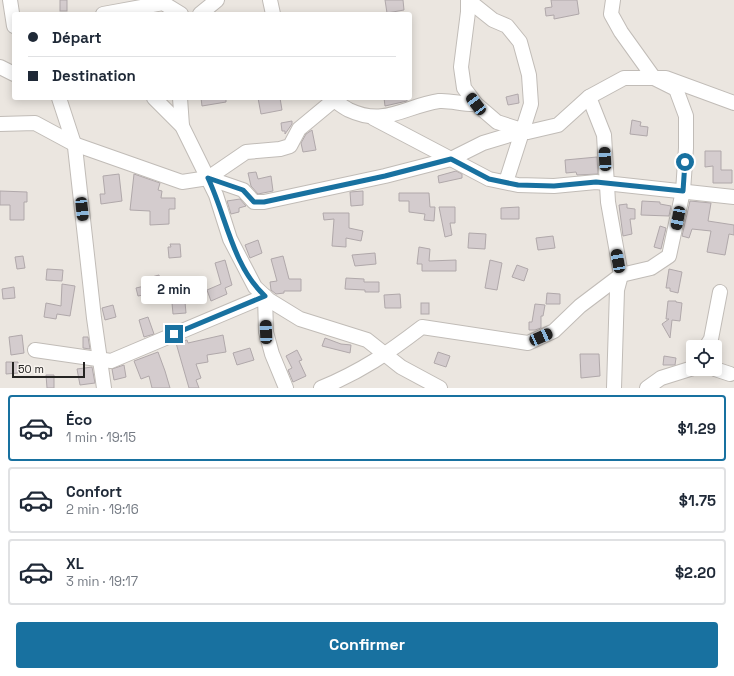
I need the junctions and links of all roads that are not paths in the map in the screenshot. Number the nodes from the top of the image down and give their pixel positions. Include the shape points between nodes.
1 (10, 0) edge
2 (216, 0) edge
3 (270, 0) edge
4 (468, 0) edge
5 (614, 0) edge
6 (163, 6) edge
7 (118, 12) edge
8 (176, 12) edge
9 (202, 12) edge
10 (273, 12) edge
11 (12, 13) edge
12 (0, 67) edge
13 (12, 73) edge
14 (654, 78) junction
15 (589, 97) junction
16 (60, 100) edge
17 (156, 100) edge
18 (180, 100) edge
19 (332, 100) edge
20 (334, 100) edge
21 (734, 102) edge
22 (476, 104) junction
23 (373, 118) junction
24 (0, 124) edge
25 (182, 126) junction
26 (523, 131) junction
27 (74, 144) junction
28 (451, 159) junction
29 (208, 178) junction
30 (506, 182) junction
31 (607, 183) junction
32 (683, 191) junction
33 (734, 197) edge
34 (621, 275) junction
35 (720, 292) dead end
36 (265, 296) junction
37 (710, 340) edge
38 (35, 350) dead end
39 (385, 356) junction
40 (100, 361) junction
41 (686, 370) edge
42 (722, 371) edge
43 (730, 374) dead end
44 (104, 388) edge
45 (286, 388) edge
46 (321, 388) edge
47 (440, 388) edge
48 (614, 388) edge
49 (648, 388) edge

1 - 11 street
2 - 9 street
3 - 10 street
4 - 22 street via 461,67 464,88
4 - 26 street via 492,20 507,26 520,42 529,75 530,104
5 - 14 street via 611,14
6 - 7 street
6 - 8 street
12 - 13 street
14 - 15 street via 624,78
14 - 21 street via 666,78
14 - 32 street via 676,89 686,116
15 - 26 street via 558,125
15 - 31 street via 604,135
16 - 27 street
17 - 25 street
18 - 25 street
19 - 29 street via 299,129 290,146 246,152
20 - 23 street via 349,110
22 - 23 street via 441,101 392,116
22 - 26 street via 497,122
23 - 28 street
24 - 27 street via 35,123
25 - 29 street
26 - 28 street via 483,143
26 - 30 street
27 - 29 street via 182,182
27 - 40 street
28 - 29 street via 264,202 254,202 243,190
28 - 30 street via 489,179
29 - 36 street via 230,239 255,287
30 - 31 street via 554,186
31 - 32 street
31 - 34 street
32 - 33 street
32 - 34 street via 669,256 651,268
34 - 39 street via 580,306 554,331 528,343 422,327
34 - 48 street via 617,290
35 - 37 street
36 - 39 street via 300,319 367,340
36 - 40 street via 111,361
36 - 45 street via 266,332
38 - 40 street
39 - 46 street via 352,375
39 - 47 street
40 - 44 street
41 - 49 street via 661,378
42 - 43 street

